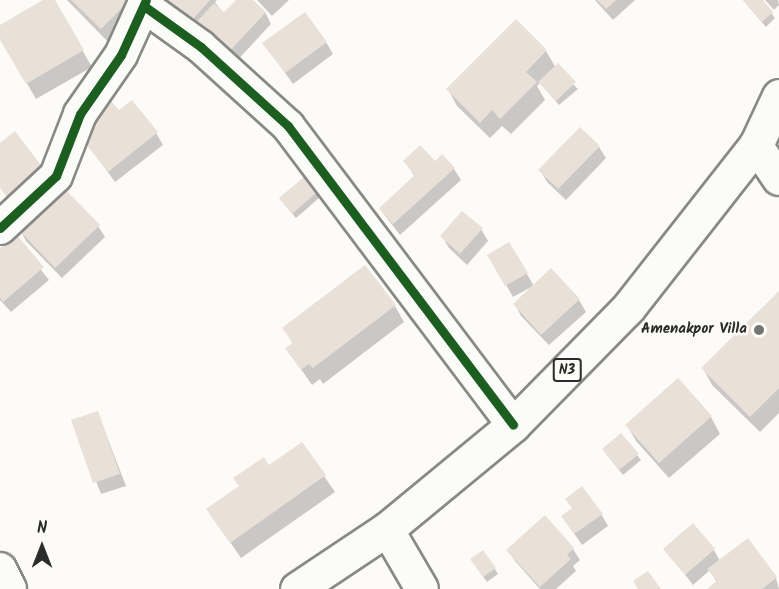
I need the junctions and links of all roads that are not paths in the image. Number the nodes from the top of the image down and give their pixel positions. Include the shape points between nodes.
1 (145, 3) edge
2 (779, 96) edge
3 (756, 145) junction
4 (779, 179) edge
5 (0, 228) edge
6 (513, 425) junction
7 (387, 529) junction
8 (0, 569) edge
9 (303, 587) edge
10 (10, 589) edge
11 (422, 589) edge

1 - 5 street via 121,55 80,114 56,176
1 - 6 street via 201,47 288,126
2 - 3 main road, N3
3 - 4 street
3 - 6 main road, N3 via 628,308
6 - 7 main road, N3
7 - 9 main road, N3
7 - 11 street
8 - 10 street

